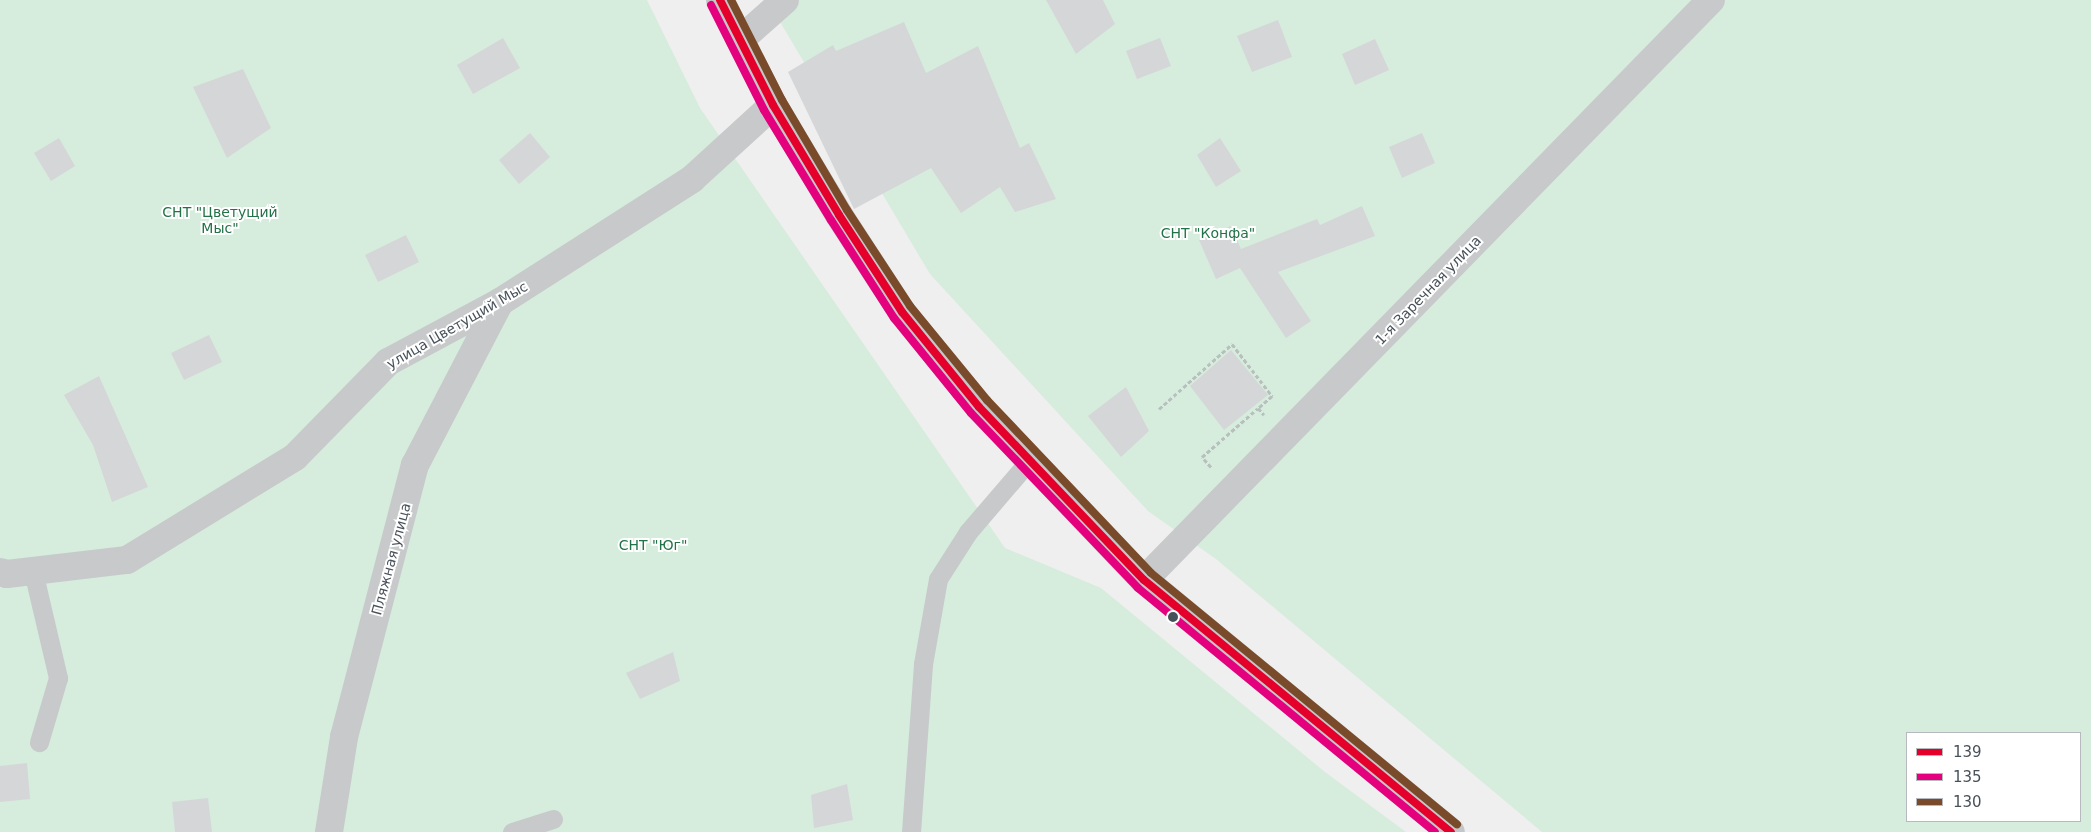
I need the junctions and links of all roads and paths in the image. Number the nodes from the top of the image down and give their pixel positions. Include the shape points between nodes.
1 (720, 0) edge
2 (785, 0) edge
3 (1711, 0) edge
4 (740, 40) junction
5 (773, 105) junction
6 (500, 302) junction
7 (1159, 409) dead end
8 (1270, 421) dead end
9 (1028, 462) junction
10 (33, 571) junction
11 (0, 572) edge
12 (1144, 580) junction
13 (39, 742) dead end
14 (554, 819) dead end
15 (329, 832) edge
16 (512, 832) edge
17 (911, 832) edge
18 (1451, 832) edge

1 - 4 main road
2 - 4 street
3 - 12 street, 1-я Заречная улица
4 - 5 main road
5 - 6 street, улица Цветущий Мыс via 692,179
5 - 9 main road via 902,312
6 - 10 street, улица Цветущий Мыс via 388,362 295,457 127,560
6 - 15 street, Пляжная улица via 415,465 344,737
7 - 8 path via 1232,344 1272,396 1258,408
9 - 12 main road
9 - 17 lane via 968,532 938,579 924,664
10 - 11 street, улица Цветущий Мыс
10 - 13 lane via 58,678
12 - 18 main road
14 - 16 lane

